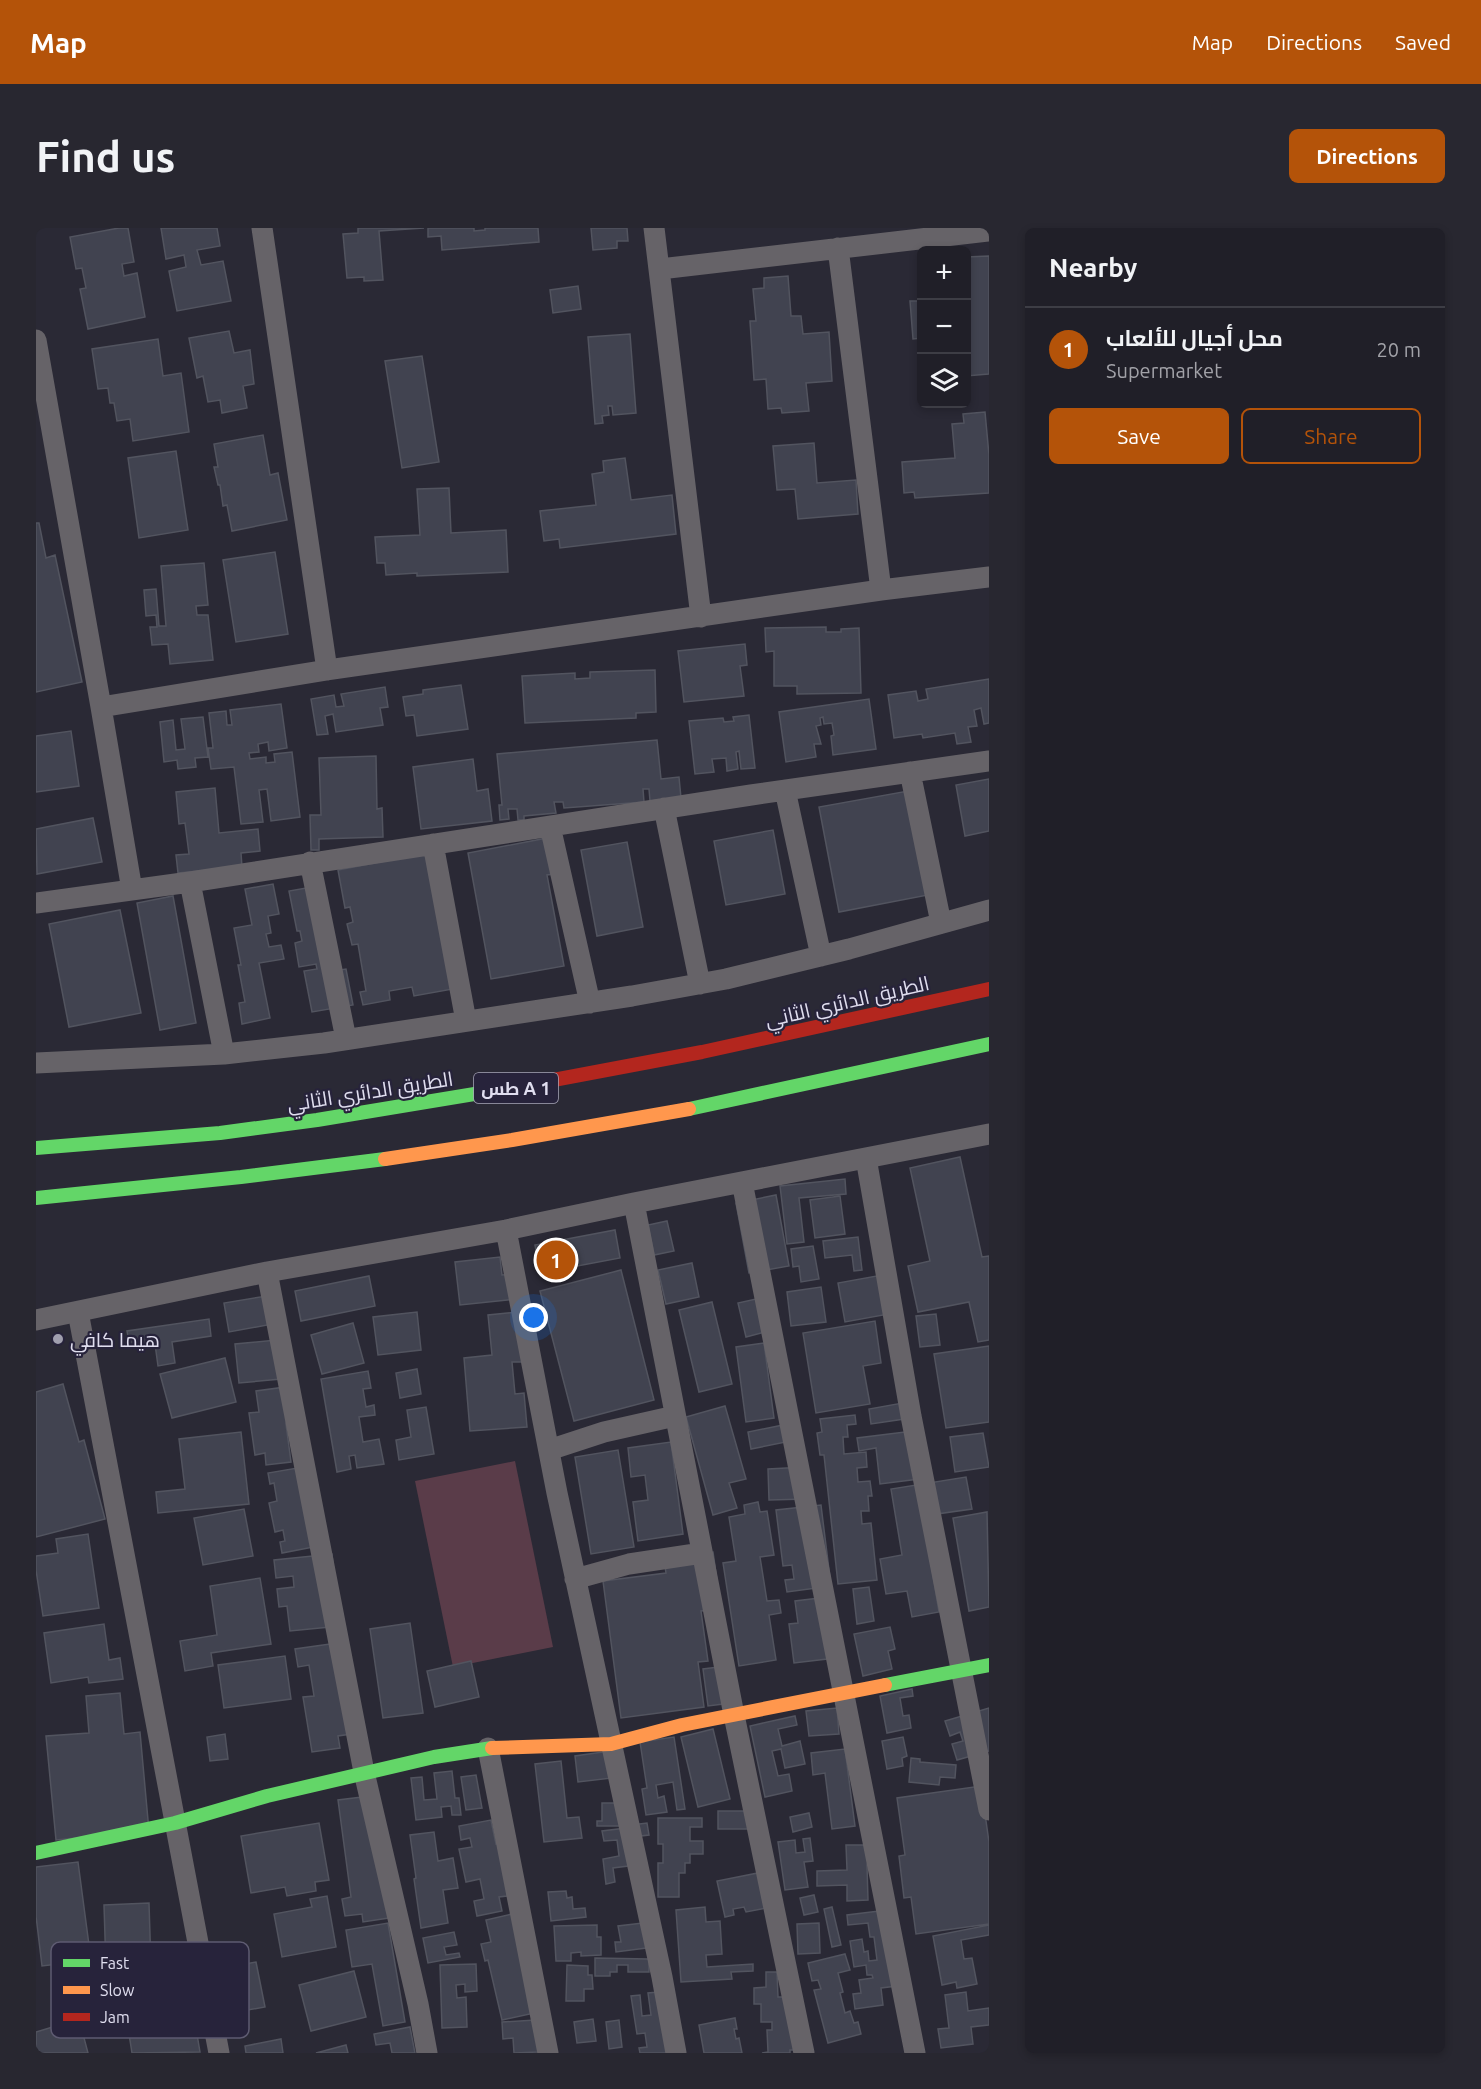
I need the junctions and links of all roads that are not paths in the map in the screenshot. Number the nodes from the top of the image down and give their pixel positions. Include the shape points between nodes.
1 (262, 228) edge
2 (654, 228) edge
3 (989, 231) edge
4 (838, 248) junction
5 (660, 268) junction
6 (36, 340) edge
7 (989, 577) edge
8 (881, 590) junction
9 (701, 617) junction
10 (327, 670) junction
11 (101, 707) junction
12 (989, 761) edge
13 (910, 772) junction
14 (785, 790) junction
15 (664, 808) junction
16 (550, 826) junction
17 (433, 844) junction
18 (310, 862) junction
19 (190, 882) junction
20 (132, 890) junction
21 (36, 903) edge
22 (989, 910) edge
23 (941, 923) junction
24 (821, 956) junction
25 (700, 984) junction
26 (989, 989) edge
27 (590, 1003) junction
28 (466, 1021) junction
29 (346, 1039) junction
30 (989, 1044) edge
31 (224, 1054) junction
32 (36, 1063) edge
33 (989, 1136) edge
34 (36, 1148) edge
35 (866, 1158) junction
36 (742, 1182) junction
37 (36, 1198) edge
38 (634, 1203) junction
39 (506, 1230) junction
40 (267, 1272) junction
41 (78, 1312) junction
42 (36, 1320) edge
43 (675, 1416) junction
44 (549, 1450) junction
45 (702, 1553) junction
46 (575, 1579) junction
47 (989, 1665) edge
48 (962, 1671) junction
49 (842, 1694) junction
50 (734, 1715) junction
51 (611, 1744) junction
52 (488, 1748) junction
53 (364, 1772) junction
54 (989, 1810) edge
55 (175, 1823) junction
56 (36, 1853) edge
57 (198, 1942) edge
58 (216, 2038) edge
59 (219, 2053) edge
60 (427, 2053) edge
61 (548, 2053) edge
62 (676, 2053) edge
63 (804, 2053) edge
64 (915, 2053) edge

1 - 10 street
2 - 5 street
3 - 4 street
4 - 5 street
4 - 8 street
5 - 9 street
6 - 11 street
7 - 8 street
8 - 9 street
9 - 10 street
10 - 11 street
11 - 20 street
12 - 13 street
13 - 14 street
13 - 23 street
14 - 15 street
14 - 24 street
15 - 16 street
15 - 25 street
16 - 17 street
16 - 27 street
17 - 18 street
17 - 28 street
18 - 19 street
18 - 29 street
19 - 20 street
19 - 31 street
20 - 21 street
22 - 23 street
23 - 24 street
24 - 25 street
25 - 27 street
26 - 34 main road, الطريق الدائري الثاني / طس A 1 via 574,1078 373,1112 218,1134
27 - 28 street
28 - 29 street
29 - 31 street
30 - 37 main road via 581,1129 350,1164
31 - 32 street
33 - 35 street
35 - 36 street
35 - 48 street via 911,1416
36 - 38 street
36 - 49 street
38 - 39 street
38 - 43 street
39 - 40 street
39 - 44 street
40 - 41 street
40 - 53 street
41 - 42 street
41 - 55 street
43 - 44 street via 604,1432
43 - 45 street
44 - 46 street
45 - 46 street via 629,1564
45 - 50 street
46 - 51 street
47 - 48 main road
48 - 49 main road
48 - 54 street
49 - 50 main road
49 - 64 street
50 - 51 main road
50 - 63 street
51 - 52 main road
51 - 62 street
52 - 53 main road
52 - 61 street
53 - 55 main road
53 - 60 street
55 - 56 main road
55 - 57 street
58 - 59 street

